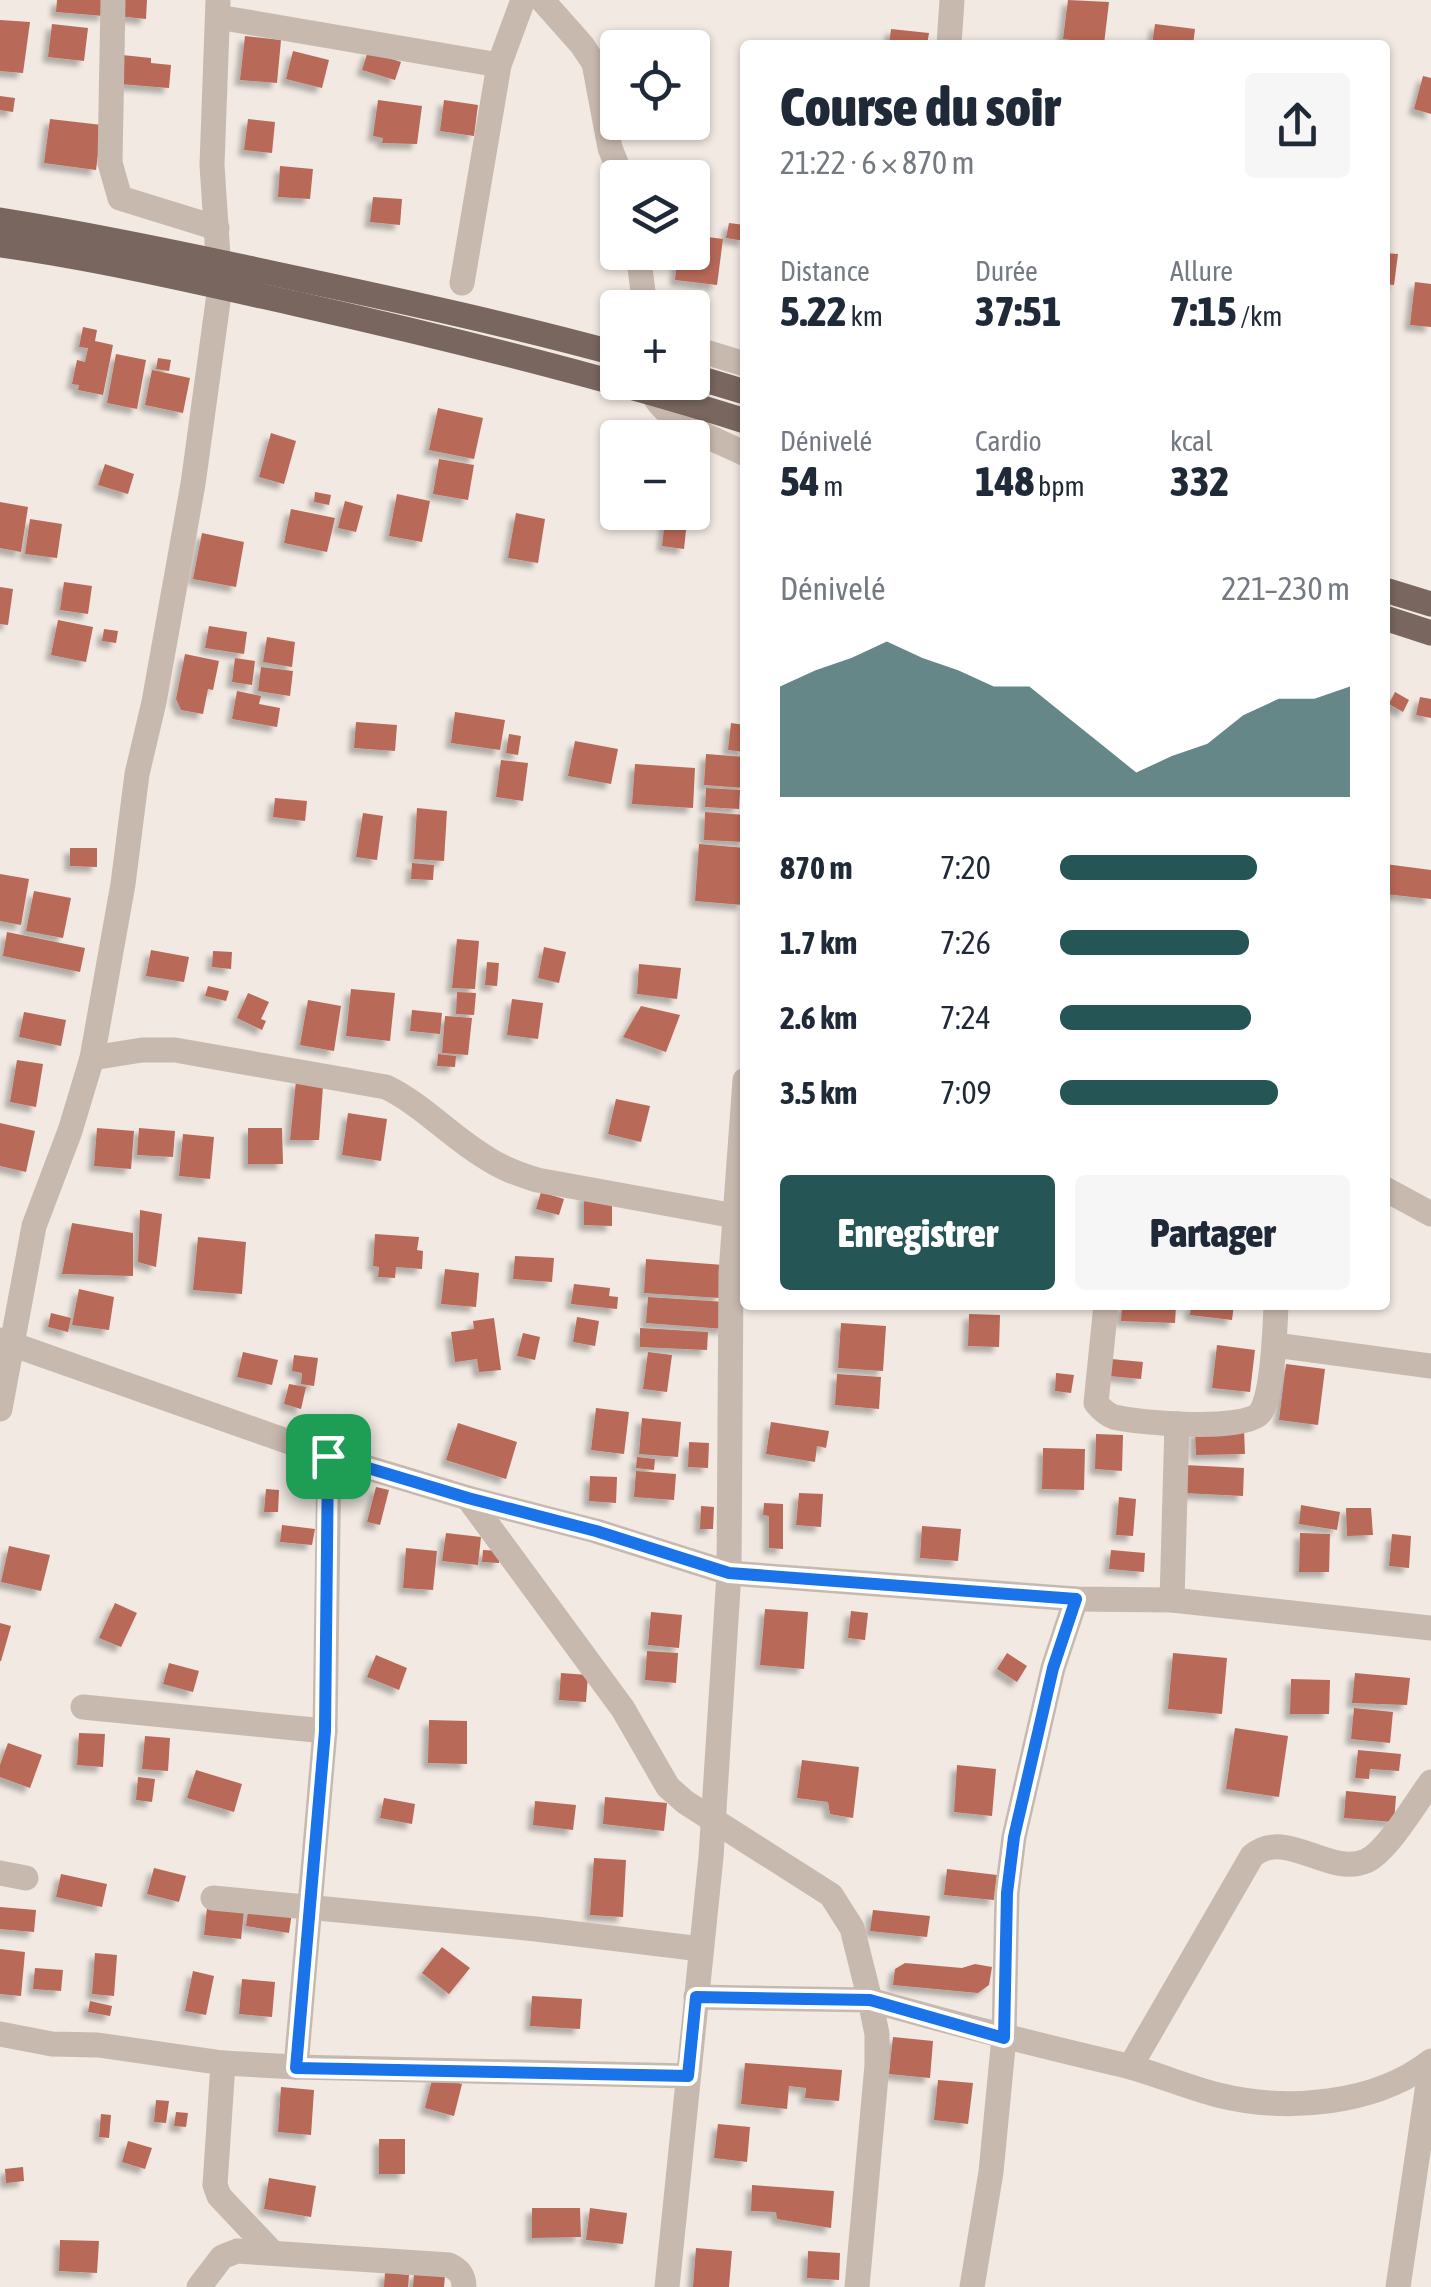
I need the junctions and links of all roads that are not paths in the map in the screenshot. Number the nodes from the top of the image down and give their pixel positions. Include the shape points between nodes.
1 (113, 0) edge
2 (523, 0) edge
3 (542, 0) edge
4 (952, 0) edge
5 (218, 9) edge
6 (949, 40) edge
7 (499, 65) junction
8 (615, 160) edge
9 (0, 220) edge
10 (216, 228) junction
11 (0, 245) edge
12 (219, 274) junction
13 (462, 283) dead end
14 (600, 349) edge
15 (710, 353) edge
16 (740, 362) edge
17 (600, 375) edge
18 (710, 381) edge
19 (740, 390) edge
20 (658, 400) edge
21 (687, 400) edge
22 (740, 419) edge
23 (740, 451) edge
24 (1390, 592) edge
25 (1431, 604) edge
26 (1390, 620) edge
27 (1431, 632) edge
28 (92, 1058) junction
29 (740, 1148) edge
30 (1390, 1193) edge
31 (1431, 1214) edge
32 (735, 1216) junction
33 (1105, 1310) edge
34 (1276, 1310) edge
35 (6, 1342) edge
36 (1275, 1345) junction
37 (1431, 1366) edge
38 (0, 1408) edge
39 (1176, 1424) junction
40 (328, 1456) junction
41 (468, 1498) junction
42 (729, 1573) junction
43 (1076, 1599) junction
44 (1172, 1600) junction
45 (1431, 1628) edge
46 (83, 1707) dead end
47 (325, 1731) junction
48 (1431, 1782) edge
49 (714, 1817) junction
50 (0, 1873) edge
51 (26, 1878) dead end
52 (213, 1898) dead end
53 (308, 1908) junction
54 (701, 1948) junction
55 (696, 1997) junction
56 (870, 2000) junction
57 (0, 2034) edge
58 (1004, 2038) junction
59 (223, 2062) junction
60 (1431, 2062) edge
61 (1130, 2067) junction
62 (296, 2068) junction
63 (688, 2076) junction
64 (272, 2252) junction
65 (199, 2287) edge
66 (464, 2287) edge
67 (667, 2287) edge
68 (857, 2287) edge
69 (972, 2287) edge
70 (1398, 2287) edge

1 - 10 street via 110,163 120,198
2 - 7 street
3 - 8 street via 594,63
4 - 6 street
5 - 7 street
5 - 10 street
7 - 13 street
9 - 12 main road via 94,235
10 - 12 street
11 - 12 main road
12 - 14 main road via 522,328
12 - 17 main road
12 - 28 street via 193,484
15 - 16 street
18 - 19 main road
20 - 23 street via 664,412
21 - 22 main road
24 - 25 main road
26 - 27 main road
28 - 32 street via 175,1050 386,1088 507,1170
28 - 35 street via 34,1226
29 - 32 street
30 - 31 street
32 - 42 street
33 - 39 street via 1096,1403 1114,1416
34 - 36 street
35 - 38 street
35 - 40 street
36 - 37 street
36 - 39 street via 1262,1410 1254,1418
39 - 44 street
40 - 41 street
40 - 47 street
41 - 42 street
41 - 49 street via 623,1709 668,1786
42 - 43 street
42 - 49 street
43 - 44 street
43 - 58 street via 1014,1837
44 - 45 street
46 - 47 street
47 - 53 street
48 - 61 street via 1378,1854 1364,1862 1276,1845 1252,1856
49 - 54 street
49 - 56 street via 831,1895 852,1928
50 - 51 street
52 - 53 street
53 - 54 street
53 - 62 street
54 - 55 street
55 - 56 street
55 - 63 street
56 - 58 street
56 - 68 street via 877,2065
57 - 59 street
58 - 61 street
58 - 69 street
59 - 62 street
59 - 64 street via 215,2185
60 - 61 street via 1362,2092 1272,2104
60 - 70 street
62 - 63 street
63 - 67 street
64 - 65 street via 237,2251 222,2258
64 - 66 street via 449,2264 459,2270

